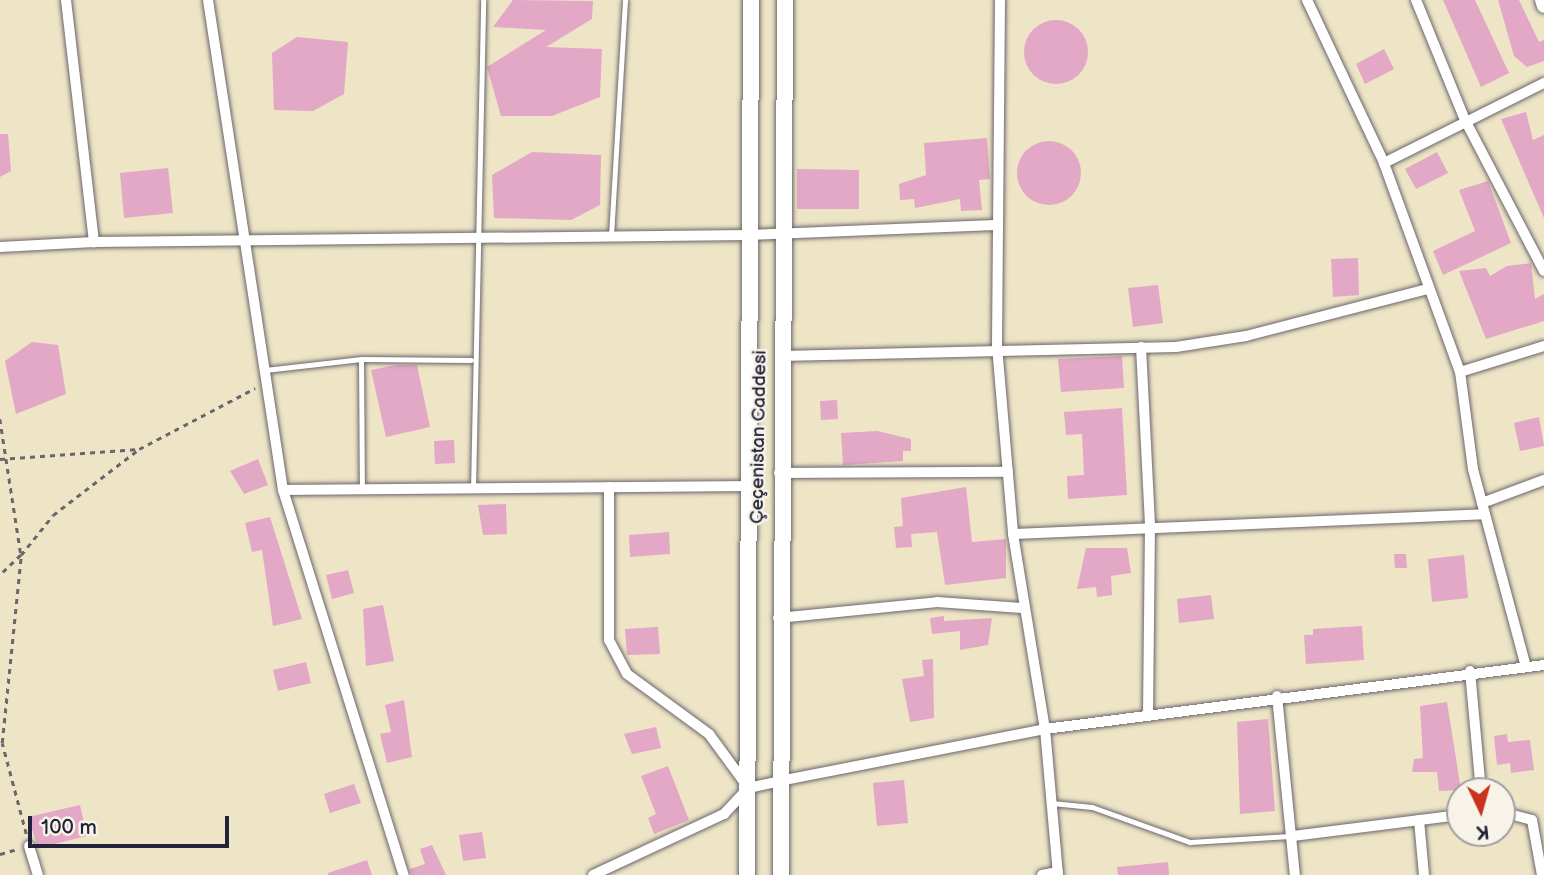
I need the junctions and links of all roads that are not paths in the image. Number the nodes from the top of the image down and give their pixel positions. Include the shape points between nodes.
1 (66, 0) edge
2 (208, 0) edge
3 (483, 0) edge
4 (625, 0) edge
5 (751, 0) edge
6 (785, 0) edge
7 (798, 0) edge
8 (1000, 0) edge
9 (1307, 0) edge
10 (1416, 0) edge
11 (1542, 0) edge
12 (1544, 6) edge
13 (1544, 83) edge
14 (1465, 120) junction
15 (1384, 163) junction
16 (995, 225) junction
17 (782, 234) junction
18 (748, 235) junction
19 (611, 236) junction
20 (476, 237) junction
21 (244, 239) junction
22 (94, 242) junction
23 (0, 247) edge
24 (1544, 271) edge
25 (1428, 289) junction
26 (997, 346) junction
27 (1544, 346) edge
28 (1141, 347) junction
29 (781, 356) junction
30 (361, 359) junction
31 (471, 360) junction
32 (1460, 372) junction
33 (263, 376) junction
34 (1007, 472) junction
35 (778, 473) junction
36 (1544, 480) edge
37 (747, 486) junction
38 (609, 487) junction
39 (473, 488) junction
40 (362, 489) junction
41 (283, 490) junction
42 (1483, 508) junction
43 (1150, 524) junction
44 (1013, 534) junction
45 (1023, 608) junction
46 (778, 618) junction
47 (1544, 665) edge
48 (1526, 667) junction
49 (1470, 671) junction
50 (1277, 696) junction
51 (1148, 715) junction
52 (1045, 729) junction
53 (1480, 777) edge
54 (780, 781) junction
55 (748, 788) junction
56 (1052, 803) junction
57 (1516, 815) edge
58 (1544, 816) edge
59 (1446, 817) edge
60 (1419, 820) junction
61 (1532, 820) junction
62 (1293, 836) junction
63 (29, 846) road end
64 (1058, 874) edge
65 (38, 875) edge
66 (404, 875) edge
67 (593, 875) edge
68 (747, 875) edge
69 (781, 875) edge
70 (1042, 875) edge
71 (1295, 875) edge
72 (1424, 875) edge
73 (1542, 875) edge

1 - 22 street
2 - 21 street
3 - 20 lane
4 - 19 lane
5 - 18 main road, Çeçenistan Caddesi
6 - 7 street
6 - 17 main road, Çeçenistan Caddesi
8 - 16 street
9 - 15 street
10 - 14 street
11 - 12 street
13 - 14 street
14 - 15 street
14 - 24 street
15 - 25 street
16 - 17 street
16 - 26 street
17 - 18 street
17 - 29 main road, Çeçenistan Caddesi
18 - 19 street
18 - 37 main road, Çeçenistan Caddesi
19 - 20 street
20 - 21 street
20 - 31 lane
21 - 22 street
21 - 33 street
22 - 23 street
25 - 28 street via 1246,336
25 - 32 street
26 - 28 street
26 - 29 street
26 - 34 street
27 - 32 street
28 - 43 street
29 - 35 main road, Çeçenistan Caddesi
30 - 31 lane
30 - 33 lane
30 - 40 lane
31 - 39 lane
32 - 42 street
33 - 41 street
34 - 35 street
34 - 44 street
35 - 46 main road, Çeçenistan Caddesi
36 - 42 street
37 - 38 street
37 - 55 main road, Çeçenistan Caddesi
38 - 39 street
38 - 55 street via 609,640 627,674 709,734
39 - 40 street
40 - 41 street
41 - 66 street
42 - 43 street
42 - 48 street
43 - 44 street
43 - 51 street
44 - 45 street
45 - 46 street via 937,603
45 - 52 street
46 - 54 main road, Çeçenistan Caddesi
47 - 48 street
48 - 49 street
49 - 50 street
49 - 53 street
50 - 51 street
50 - 62 street
51 - 52 street
52 - 54 street
52 - 56 street
54 - 55 street
54 - 69 main road, Çeçenistan Caddesi
55 - 67 street via 724,814
55 - 68 main road, Çeçenistan Caddesi
56 - 62 lane via 1092,807 1189,842
56 - 64 street
57 - 61 street
58 - 61 street
59 - 60 street
60 - 62 street
60 - 72 street
61 - 73 street
62 - 71 street
63 - 65 street
64 - 70 street

